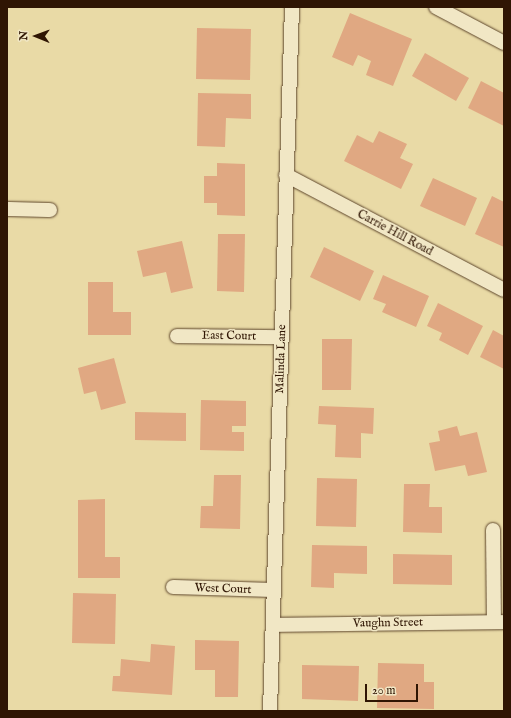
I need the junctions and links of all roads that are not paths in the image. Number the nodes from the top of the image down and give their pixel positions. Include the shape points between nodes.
1 (292, 7) edge
2 (436, 7) edge
3 (504, 43) edge
4 (286, 175) junction
5 (7, 209) edge
6 (50, 210) dead end
7 (504, 290) edge
8 (177, 336) dead end
9 (281, 337) junction
10 (493, 530) dead end
11 (173, 587) dead end
12 (274, 590) junction
13 (499, 622) edge
14 (273, 625) junction
15 (270, 711) edge

1 - 4 street, Malinda Lane
2 - 3 street
4 - 7 street, Carrie Hill Road
4 - 9 street, Malinda Lane
5 - 6 street
8 - 9 street, East Court
9 - 12 street, Malinda Lane
10 - 13 street
11 - 12 street, West Court
12 - 14 street, Malinda Lane
13 - 14 street, Vaughn Street
14 - 15 street, Malinda Lane

